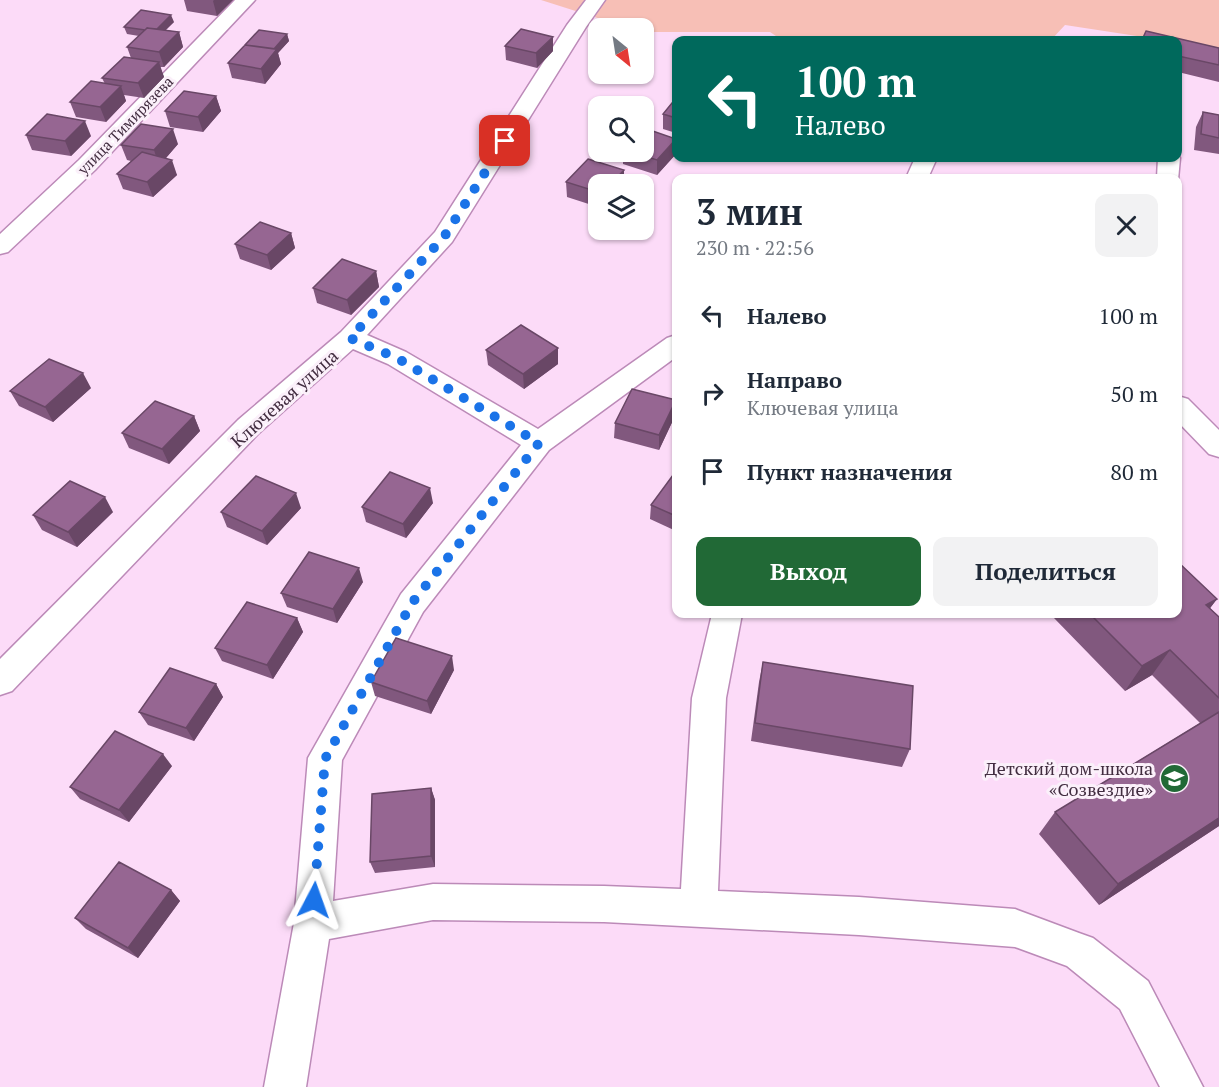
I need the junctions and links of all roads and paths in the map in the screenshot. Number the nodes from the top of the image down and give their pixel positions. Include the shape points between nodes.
1 (246, 0) edge
2 (596, 0) edge
3 (0, 246) edge
4 (350, 338) junction
5 (672, 347) edge
6 (1182, 410) edge
7 (539, 443) junction
8 (1219, 447) edge
9 (726, 618) edge
10 (0, 681) edge
11 (699, 908) junction
12 (312, 923) junction
13 (285, 1087) edge
14 (1182, 1087) edge

1 - 3 street, улица Тимирязева via 87,165
2 - 4 street, Ключевая улица via 577,24 444,237
4 - 7 street via 397,358
4 - 10 street, Ключевая улица via 248,428
5 - 7 street
6 - 8 street
7 - 12 street via 412,603 325,759
9 - 11 street via 709,698
11 - 12 street via 433,902
11 - 14 street via 1015,928 1079,951 1134,995
12 - 13 street

